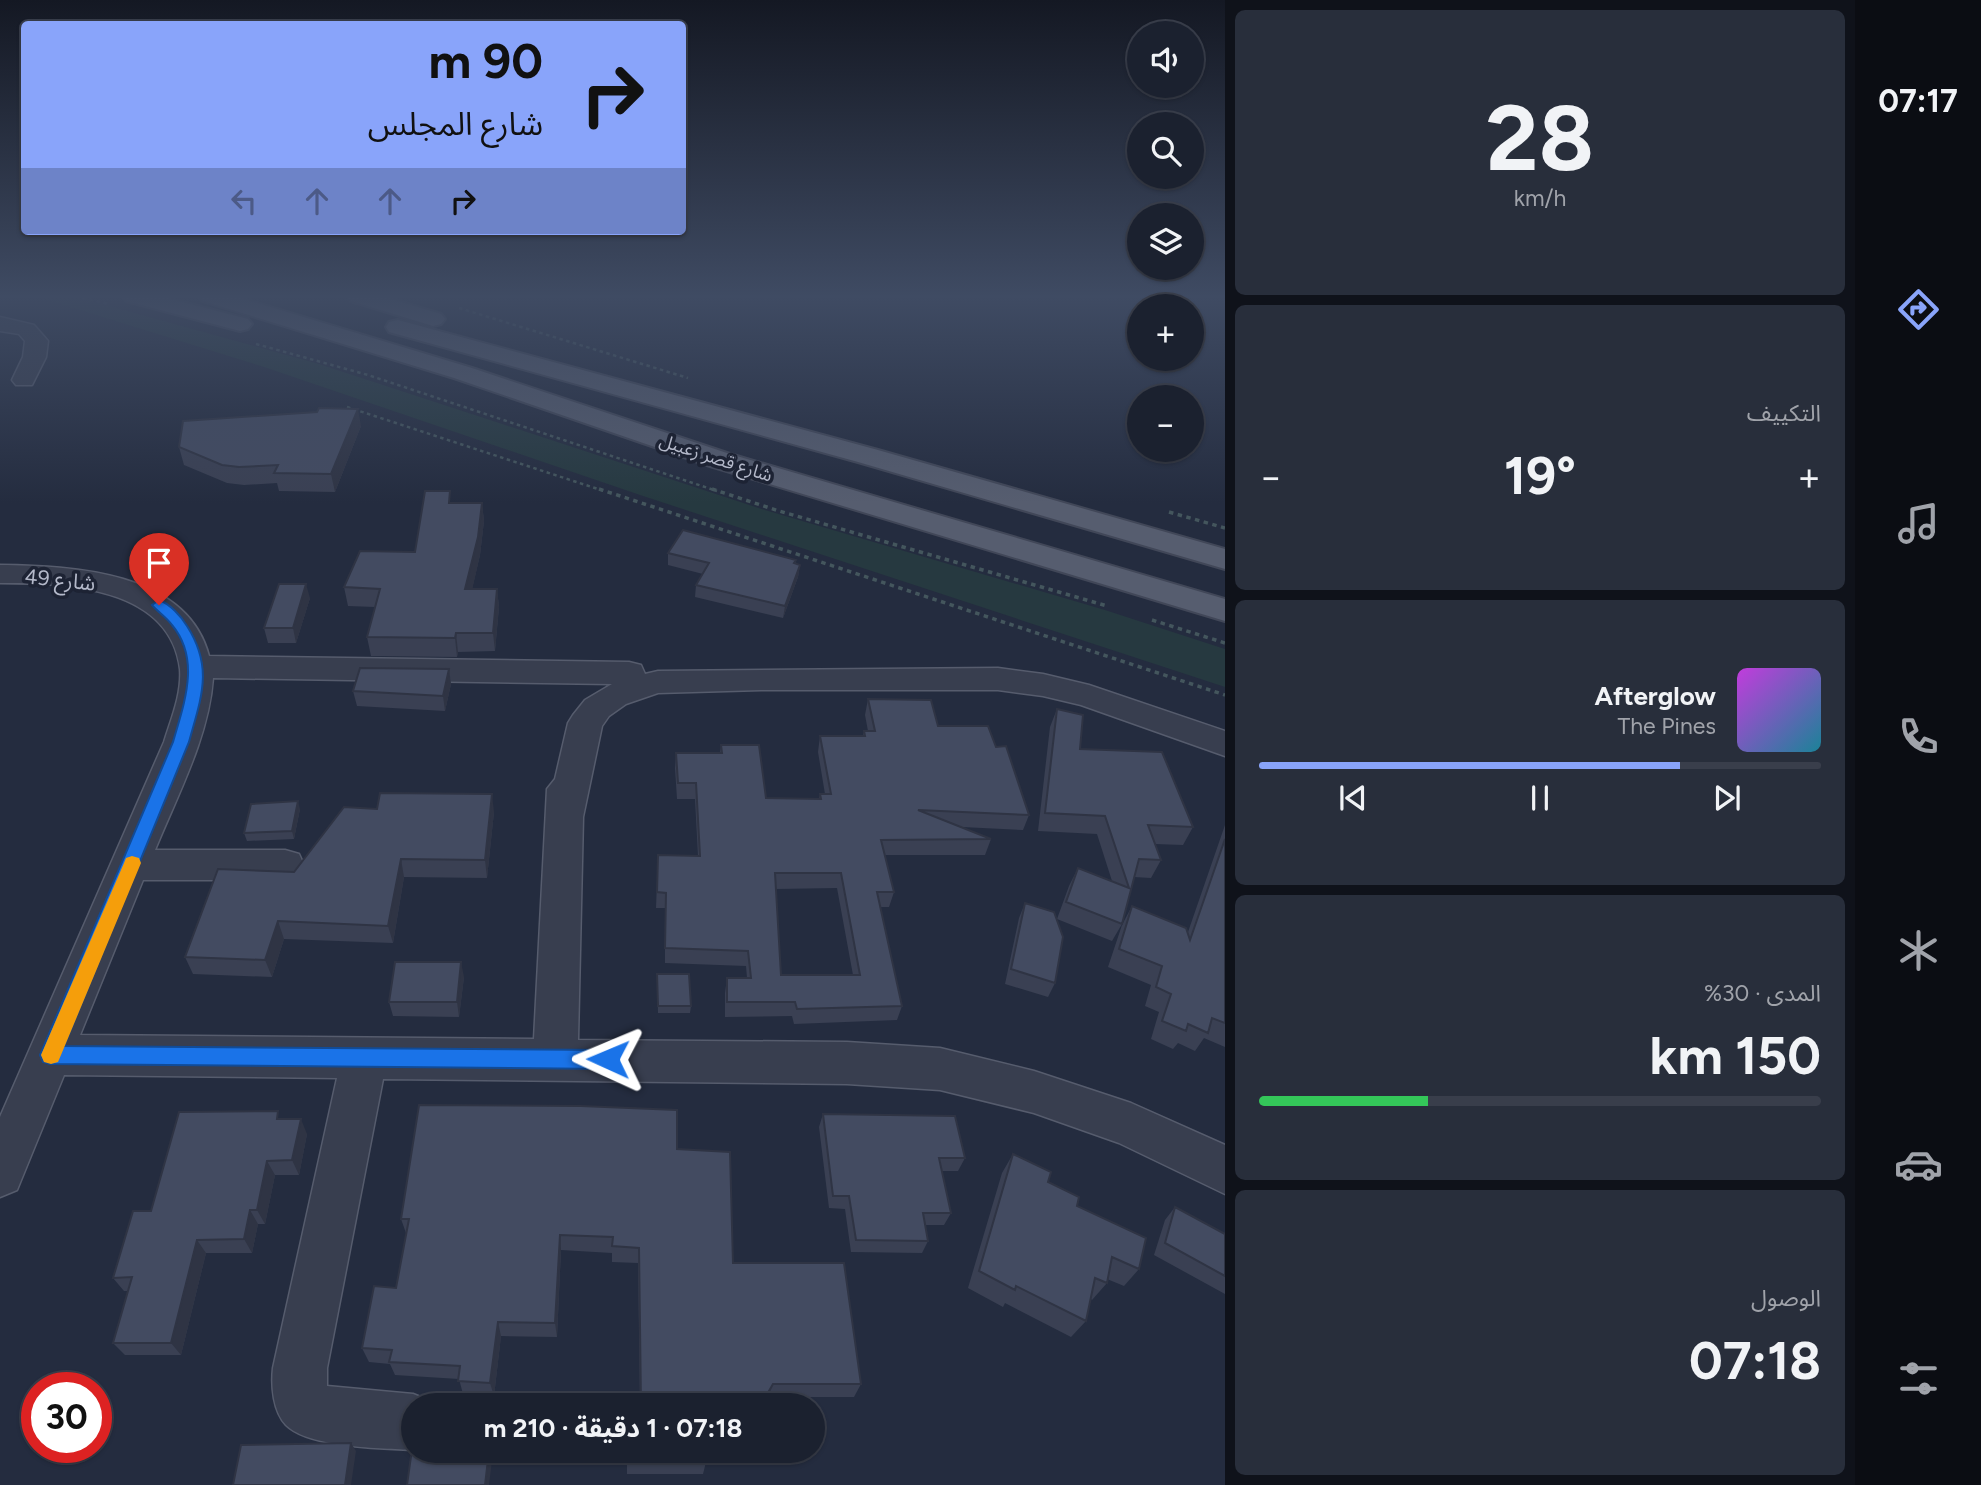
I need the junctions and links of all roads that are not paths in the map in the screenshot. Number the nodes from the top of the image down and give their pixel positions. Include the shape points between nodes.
1 (31, 365) edge
2 (389, 365) edge
3 (439, 365) edge
4 (544, 365) edge
5 (24, 380) dead end
6 (524, 394) junction
7 (1225, 559) edge
8 (0, 575) edge
9 (1225, 610) edge
10 (196, 667) junction
11 (629, 673) junction
12 (761, 679) junction
13 (1225, 744) edge
14 (566, 813) junction
15 (132, 865) junction
16 (285, 865) dead end
17 (50, 1055) junction
18 (364, 1058) junction
19 (555, 1059) junction
20 (1225, 1170) edge
21 (0, 1173) edge
22 (401, 1421) edge

1 - 5 street
2 - 6 main road
3 - 6 main road, شارع قصر زعبيل
4 - 7 main road, شارع قصر زعبيل
6 - 9 main road, شارع قصر زعبيل via 720,460
8 - 10 street, شارع 49 via 66,576 116,587 159,605 178,622 191,643
10 - 11 street
10 - 15 street via 196,691 181,742
11 - 12 street
11 - 14 street via 587,688 564,718
12 - 13 street via 998,679 1043,685 1089,696
12 - 14 street via 658,682 614,696 586,723
14 - 19 street
15 - 16 street
15 - 17 street
17 - 18 street
17 - 21 street
18 - 19 street
18 - 22 street via 299,1390 307,1407 321,1414
19 - 20 street via 847,1063 940,1069 1034,1092 1131,1125

